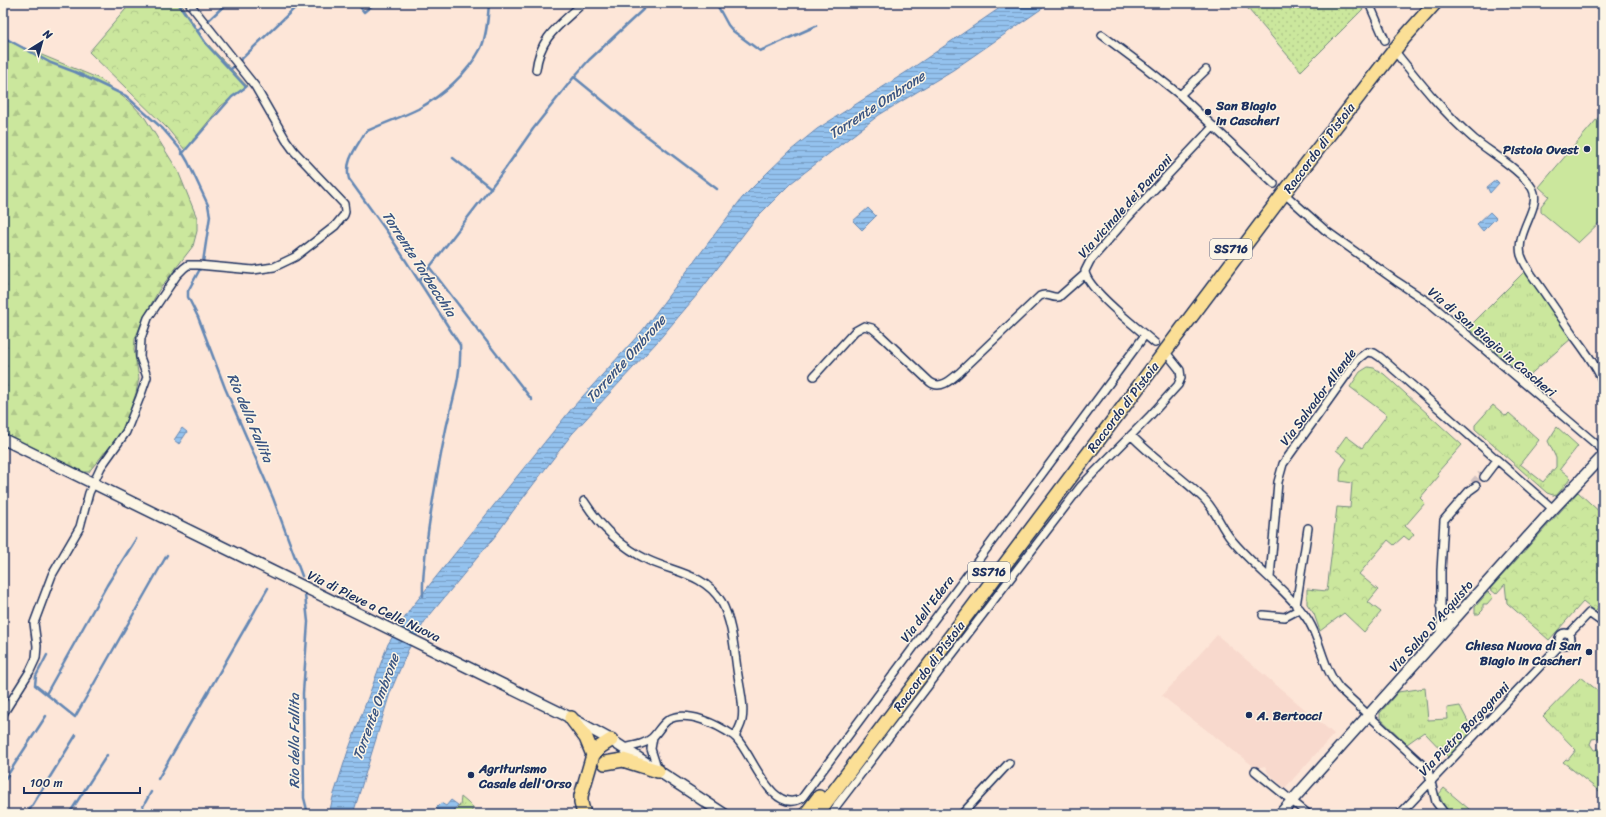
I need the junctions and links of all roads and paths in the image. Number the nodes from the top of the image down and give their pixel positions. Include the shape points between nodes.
1 (189, 3) edge
2 (583, 3) edge
3 (1368, 3) edge
4 (1423, 3) edge
5 (1435, 3) edge
6 (1102, 35) dead end
7 (1385, 40) dead end
8 (1396, 54) dead end
9 (536, 70) dead end
10 (1206, 70) dead end
11 (1180, 96) junction
12 (1213, 127) junction
13 (1274, 184) dead end
14 (1288, 197) dead end
15 (1085, 274) junction
16 (1145, 335) junction
17 (1155, 343) dead end
18 (1168, 355) dead end
19 (814, 376) dead end
20 (1603, 382) edge
21 (1131, 435) junction
22 (3, 439) edge
23 (1603, 450) edge
24 (1603, 456) edge
25 (1495, 463) junction
26 (1483, 476) tunnel mouth
27 (93, 483) junction
28 (1473, 486) tunnel mouth
29 (584, 501) dead end
30 (1553, 509) junction
31 (1308, 528) dead end
32 (1270, 578) junction
33 (1440, 606) junction
34 (1298, 607) junction
35 (1263, 615) dead end
36 (1453, 621) junction
37 (1603, 623) edge
38 (1441, 635) junction
39 (3, 714) edge
40 (1369, 715) junction
41 (571, 718) junction
42 (653, 737) junction
43 (735, 737) junction
44 (611, 740) junction
45 (623, 748) junction
46 (593, 755) junction
47 (605, 763) junction
48 (1009, 763) dead end
49 (658, 771) junction
50 (1255, 771) dead end
51 (1431, 782) junction
52 (584, 785) junction
53 (1292, 801) junction
54 (584, 814) edge
55 (724, 814) edge
56 (806, 814) edge
57 (816, 814) edge
58 (837, 814) edge
59 (962, 814) edge
60 (1280, 814) edge
61 (1308, 814) edge
62 (1400, 814) edge
63 (1445, 814) edge

1 - 27 street via 255,86 294,151 319,180 341,200 345,212 335,226 296,258 281,265 253,270 193,265 179,272 154,309 143,331 139,352 147,377 128,427 105,460
2 - 9 street via 547,38 539,53
3 - 7 street
4 - 56 highway, Raccordo di Pistoia / SS716 via 1397,32 1281,183
5 - 57 highway, Raccordo di Pistoia / SS716 via 1403,39 1297,176
6 - 11 street
8 - 20 street via 1444,111 1474,139 1515,170 1531,187 1535,202 1522,233 1522,258 1594,363
10 - 11 street
11 - 12 street
12 - 13 street
12 - 15 street, Via vicinale dei Panconi via 1116,230 1087,265
14 - 23 street, Via di San Biagio in Cascheri via 1325,230 1431,304
15 - 16 street, Via vicinale dei Panconi via 1112,307
15 - 19 street via 1059,297 1054,298 1045,294 1040,296 959,373 941,385 930,382 878,333 864,326 856,331
16 - 17 street, Via vicinale dei Panconi
16 - 43 street, Via dell'Edera via 804,796 797,801 791,801 784,800 774,793 760,778 742,744
18 - 21 street via 1180,370 1180,382
21 - 32 street via 1206,500 1229,538
21 - 58 street via 1081,486 836,805 834,811
22 - 27 main road, Via di Pieve a Celle Nuova
24 - 30 main road, Via Salvo D'Acquisto
25 - 26 street
25 - 30 street, Via Salvador Allende
25 - 32 street, Via Salvador Allende via 1380,357 1370,352 1364,353 1283,464 1278,482
27 - 39 street via 82,524 52,575 35,617 37,652 34,663
27 - 41 main road, Via di Pieve a Celle Nuova
28 - 33 street via 1444,520
29 - 43 street via 601,526 630,549 649,560 690,575 705,584 720,600 727,615 734,647 742,705 742,720
30 - 36 main road, Via Salvo D'Acquisto
31 - 34 street
32 - 34 street
33 - 36 street
33 - 38 street
34 - 35 street via 1285,617
34 - 40 street via 1308,620 1332,679
36 - 38 main road, Via Salvo D'Acquisto
37 - 51 street, Via Pietro Borgognoni via 1589,613 1569,634 1570,642 1562,643
38 - 40 main road, Via Salvo D'Acquisto
40 - 51 street via 1430,773
40 - 53 main road, Via Salvo D'Acquisto
41 - 44 main road, Via di Pieve a Celle Nuova
41 - 46 highway via 586,738
42 - 43 street via 669,720 689,716 705,721
42 - 45 street via 643,744
42 - 49 street via 652,754
44 - 45 main road, Via di Pieve a Celle Nuova
44 - 46 highway
44 - 47 highway
45 - 49 main road, Via di Pieve a Celle Nuova
46 - 52 highway
47 - 49 highway via 623,760
47 - 52 highway
48 - 59 street
49 - 55 main road, Via di Pieve a Celle Nuova
50 - 53 street
51 - 62 street, Via Pietro Borgognoni
51 - 63 street via 1436,802
52 - 54 highway via 581,803
53 - 60 main road, Via Salvo D'Acquisto
53 - 61 street

